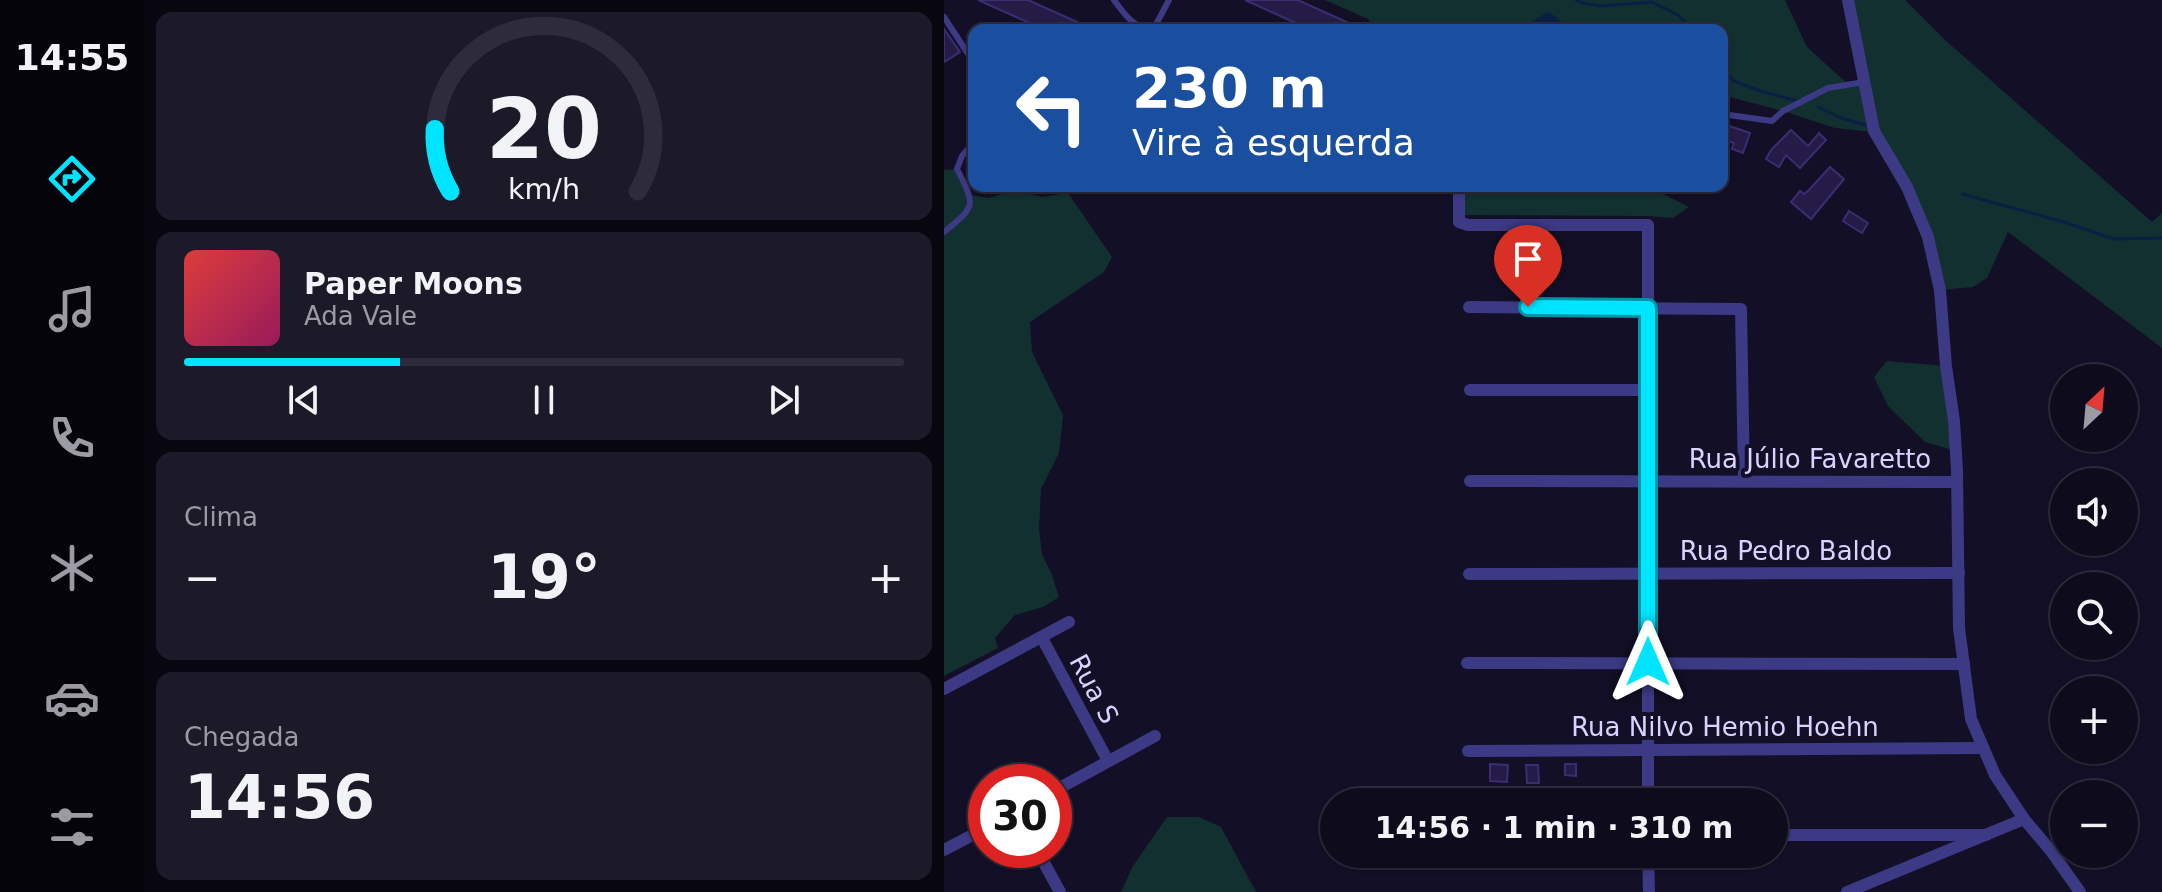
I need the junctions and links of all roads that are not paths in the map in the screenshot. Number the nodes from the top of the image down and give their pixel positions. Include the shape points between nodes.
1 (1114, 0) edge
2 (1169, 0) edge
3 (1848, 0) edge
4 (944, 17) edge
5 (1134, 24) edge
6 (1155, 24) edge
7 (968, 54) edge
8 (1864, 82) junction
9 (1728, 115) edge
10 (968, 149) edge
11 (968, 191) edge
12 (968, 192) edge
13 (1459, 192) edge
14 (944, 232) edge
15 (1469, 307) dead end
16 (1648, 308) junction
17 (1470, 390) dead end
18 (1648, 390) junction
19 (1648, 480) junction
20 (1744, 480) junction
21 (1470, 481) dead end
22 (1957, 482) junction
23 (1959, 573) junction
24 (1469, 574) dead end
25 (1648, 574) junction
26 (1069, 622) dead end
27 (1042, 638) junction
28 (1648, 662) junction
29 (1467, 663) dead end
30 (1964, 664) junction
31 (944, 689) edge
32 (1155, 736) dead end
33 (1982, 748) junction
34 (1648, 750) junction
35 (1468, 751) dead end
36 (1108, 761) junction
37 (1072, 781) edge
38 (1648, 788) edge
39 (2024, 819) junction
40 (1788, 835) edge
41 (1986, 835) junction
42 (968, 837) edge
43 (944, 850) edge
44 (1047, 868) edge
45 (1648, 868) edge
46 (1060, 892) edge
47 (1649, 892) edge
48 (1847, 892) edge
49 (2080, 892) edge

1 - 5 lane
2 - 6 lane
3 - 8 street
4 - 7 lane
8 - 9 lane via 1828,88 1772,121
8 - 22 street via 1874,131 1928,237 1940,290
10 - 11 lane via 957,169
12 - 14 lane via 967,213
13 - 16 street via 1459,222 1468,225 1648,225
15 - 16 street
16 - 18 street
16 - 20 street via 1741,309
17 - 18 street
18 - 19 street
19 - 20 street, Rua Júlio Favaretto
19 - 21 street, Rua Júlio Favaretto
19 - 25 street
20 - 22 street, Rua Júlio Favaretto
22 - 23 street
23 - 25 street, Rua Pedro Baldo
23 - 30 street
24 - 25 street, Rua Pedro Baldo
25 - 28 street
26 - 27 street
27 - 31 street
27 - 36 street, Rua S
28 - 29 street
28 - 30 street
28 - 34 street
30 - 33 street via 1971,719
32 - 36 street
33 - 34 street, Rua Nilvo Hemio Hoehn
33 - 39 street
34 - 35 street, Rua Nilvo Hemio Hoehn
34 - 38 street
36 - 37 street
39 - 41 street
39 - 49 street
40 - 41 street
41 - 48 street
42 - 43 street
44 - 46 street
45 - 47 street

